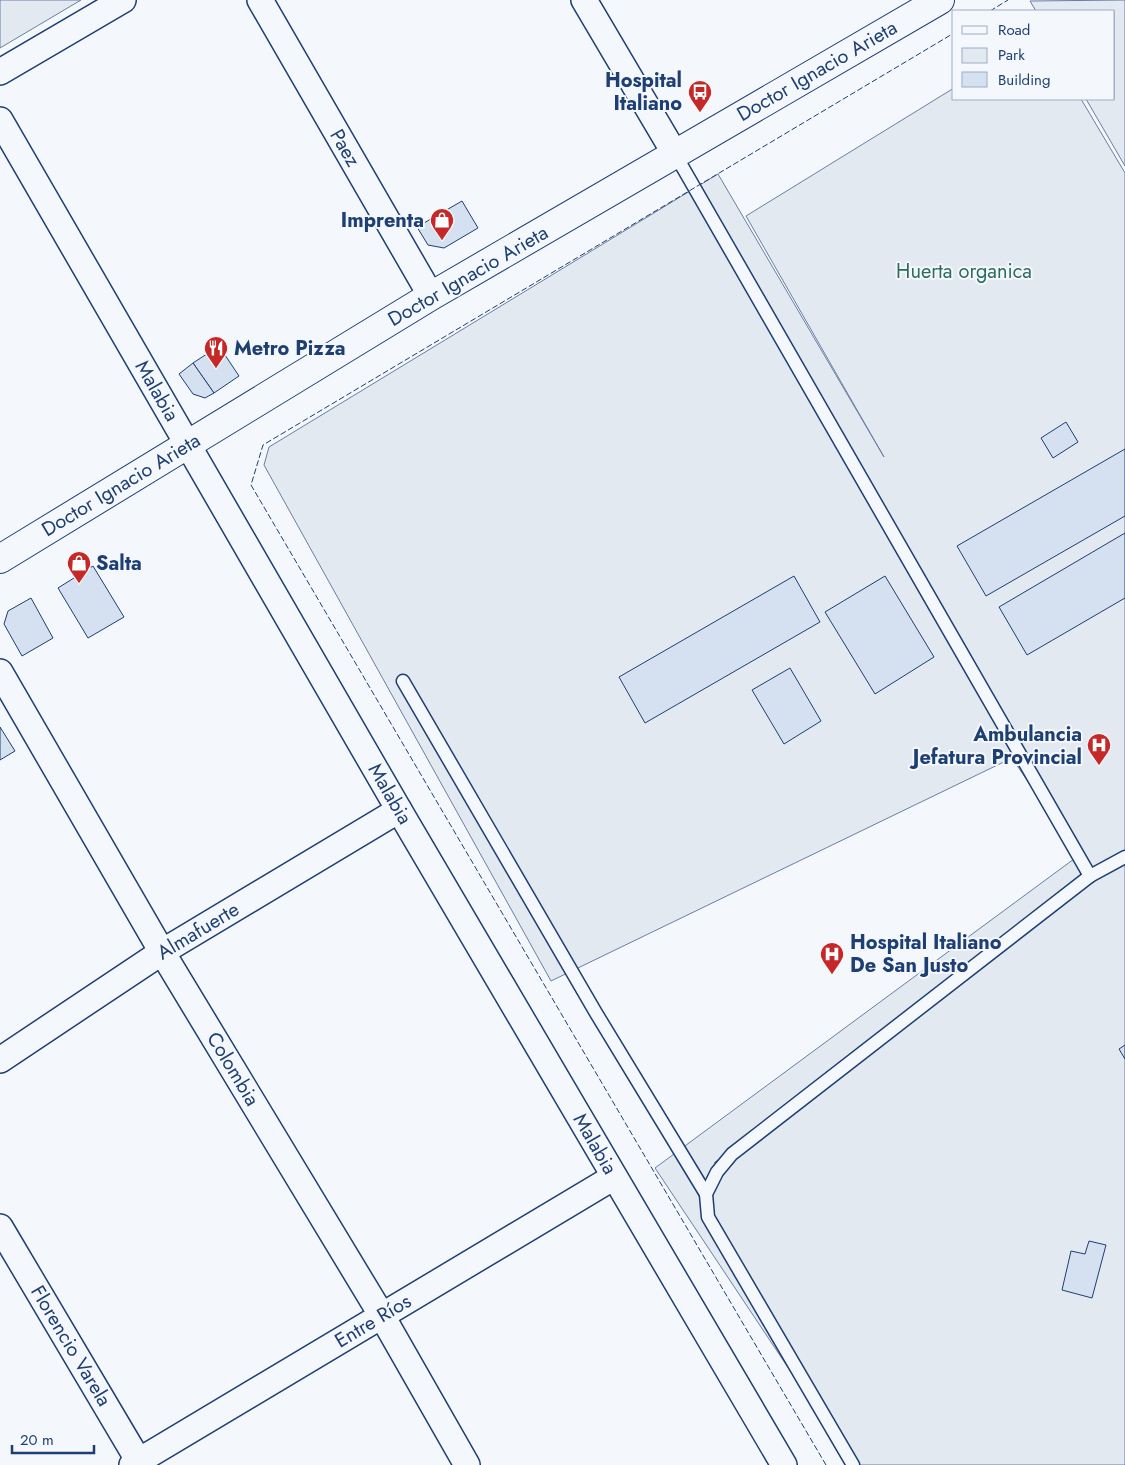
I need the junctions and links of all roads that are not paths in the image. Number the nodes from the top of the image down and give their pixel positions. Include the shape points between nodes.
1 (123, 0) edge
2 (260, 0) edge
3 (584, 0) edge
4 (940, 0) edge
5 (0, 72) edge
6 (0, 120) edge
7 (675, 154) junction
8 (431, 296) junction
9 (188, 444) junction
10 (0, 559) edge
11 (0, 672) edge
12 (403, 681) dead end
13 (399, 810) junction
14 (1125, 857) edge
15 (1090, 876) junction
16 (162, 952) junction
17 (0, 1060) edge
18 (614, 1176) junction
19 (706, 1194) junction
20 (0, 1227) edge
21 (382, 1316) junction
22 (137, 1464) edge
23 (467, 1465) edge
24 (784, 1465) edge
25 (854, 1465) edge

1 - 5 street
2 - 8 street, Paez
3 - 7 street
4 - 7 street, Doctor Ignacio Arieta
6 - 9 street, Malabia
7 - 8 street, Doctor Ignacio Arieta
7 - 15 lane
8 - 9 street, Doctor Ignacio Arieta
9 - 10 street, Doctor Ignacio Arieta
9 - 13 street, Malabia
11 - 16 street, Colombia
12 - 19 lane via 596,1014
13 - 16 street, Almafuerte
13 - 18 street, Malabia
14 - 15 lane
15 - 19 lane via 732,1154 717,1172
16 - 17 street, Almafuerte
16 - 21 street, Colombia
18 - 21 street, Entre Ríos
18 - 24 street, Malabia
19 - 25 lane via 708,1218
20 - 22 street, Florencio Varela
21 - 22 street, Entre Ríos
21 - 23 street, Colombia

